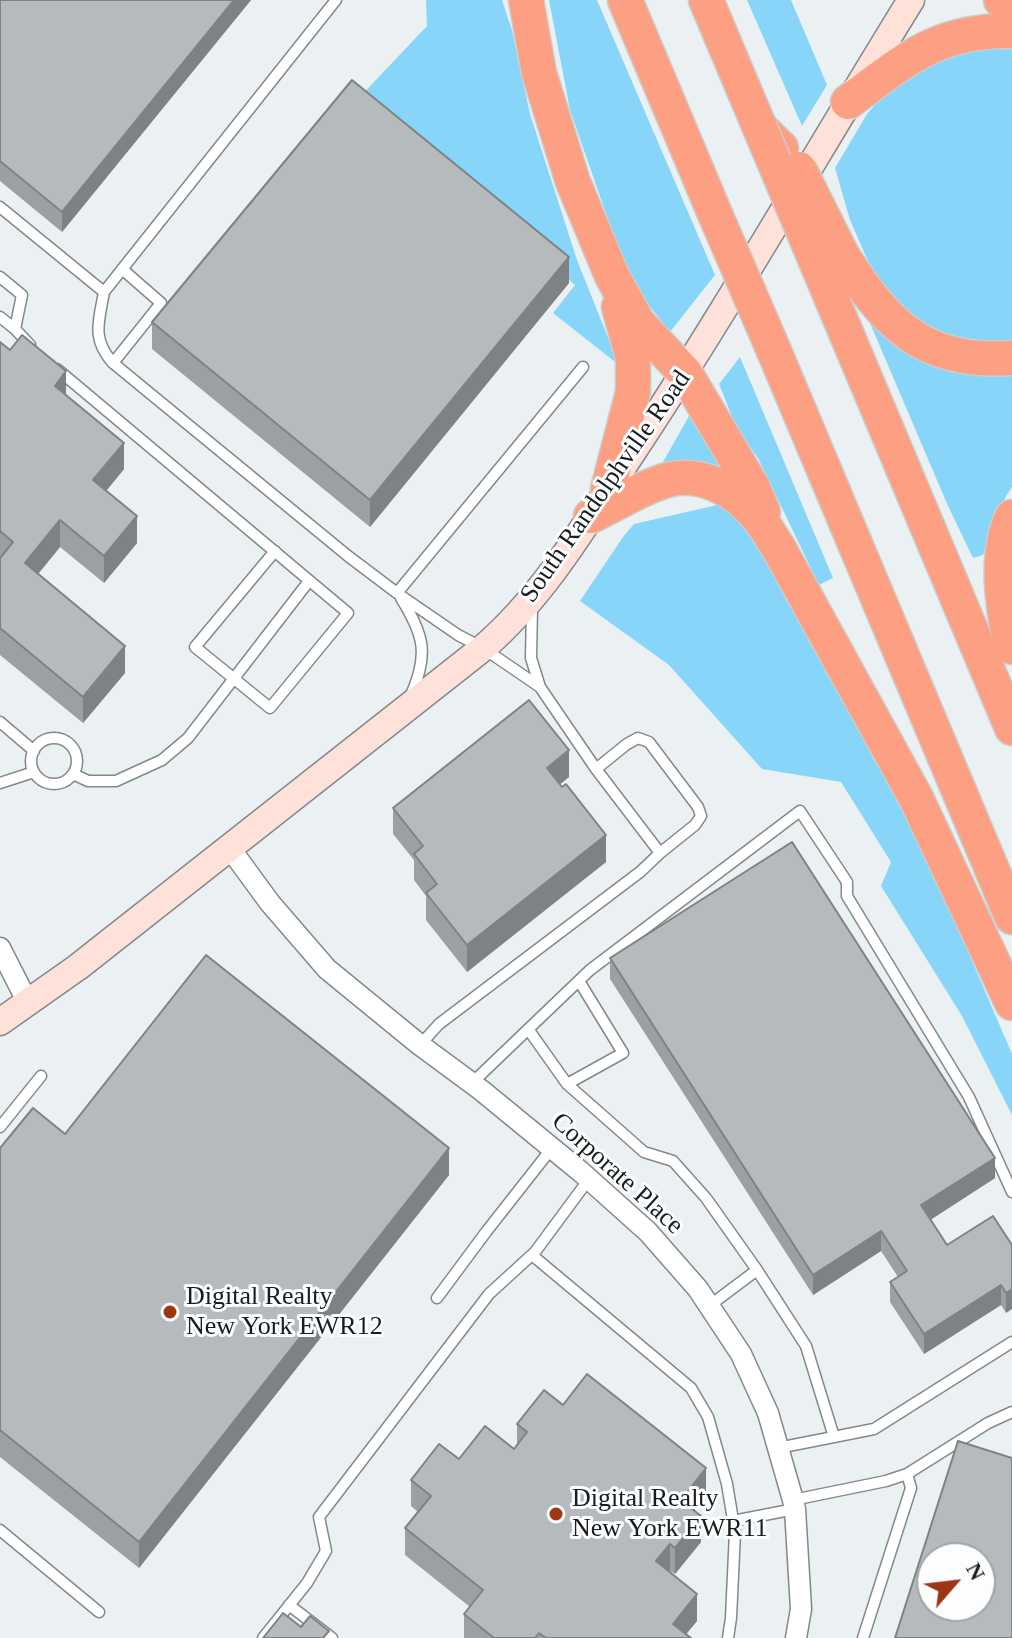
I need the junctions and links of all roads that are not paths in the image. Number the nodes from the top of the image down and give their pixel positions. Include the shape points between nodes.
1 (336, 0) edge
2 (526, 0) edge
3 (625, 0) edge
4 (706, 0) edge
5 (911, 0) edge
6 (1001, 0) edge
7 (1012, 6) edge
8 (1012, 31) edge
9 (848, 102) junction
10 (0, 207) edge
11 (830, 260) junction
12 (122, 269) junction
13 (612, 276) junction
14 (0, 277) edge
15 (104, 292) junction
16 (0, 317) edge
17 (15, 329) junction
18 (33, 349) edge
19 (1012, 358) edge
20 (45, 359) edge
21 (113, 363) junction
22 (583, 367) dead end
23 (685, 373) junction
24 (600, 502) junction
25 (1012, 517) edge
26 (778, 547) junction
27 (275, 551) junction
28 (309, 581) junction
29 (397, 593) junction
30 (533, 596) junction
31 (1012, 647) edge
32 (483, 648) junction
33 (233, 679) junction
34 (540, 687) junction
35 (404, 710) junction
36 (0, 722) edge
37 (1012, 728) edge
38 (34, 751) junction
39 (596, 769) junction
40 (34, 772) junction
41 (73, 774) junction
42 (0, 783) edge
43 (229, 847) junction
44 (660, 853) junction
45 (1012, 917) edge
46 (0, 948) edge
47 (579, 981) junction
48 (28, 1003) junction
49 (1012, 1003) edge
50 (0, 1022) edge
51 (528, 1029) junction
52 (420, 1045) junction
53 (41, 1076) dead end
54 (472, 1083) junction
55 (567, 1084) junction
56 (0, 1127) edge
57 (552, 1148) junction
58 (589, 1179) junction
59 (1012, 1192) edge
60 (532, 1255) junction
61 (757, 1270) junction
62 (437, 1298) dead end
63 (709, 1306) junction
64 (1012, 1342) edge
65 (1012, 1412) edge
66 (834, 1437) junction
67 (778, 1448) junction
68 (907, 1474) junction
69 (794, 1505) junction
70 (733, 1521) junction
71 (0, 1530) edge
72 (289, 1605) junction
73 (99, 1612) dead end
74 (263, 1638) edge
75 (332, 1638) edge
76 (728, 1638) edge
77 (796, 1638) edge
78 (863, 1638) edge

1 - 12 lane
2 - 13 highway via 539,73 573,182
3 - 45 highway, bridge
4 - 11 highway, bridge via 760,128
5 - 9 main road, South Randolphville Road
6 - 7 highway
8 - 9 highway via 944,39 897,65
9 - 23 main road, South Randolphville Road
10 - 15 lane
11 - 19 highway via 885,314 932,348 985,360
11 - 37 highway
12 - 15 lane
12 - 21 lane via 161,303
13 - 23 highway via 638,323
13 - 24 highway via 633,358 633,392
14 - 17 lane via 22,295
15 - 21 lane via 97,332
16 - 17 lane
17 - 18 lane
20 - 27 lane
21 - 29 lane
22 - 29 lane
23 - 24 main road, South Randolphville Road
23 - 26 highway via 753,488
24 - 26 highway via 668,479 706,480 740,499
24 - 30 main road, South Randolphville Road
25 - 31 highway via 1002,587
26 - 49 highway via 916,798
27 - 28 lane
27 - 33 lane via 195,647
28 - 33 lane
28 - 33 lane via 348,613 270,708
29 - 32 lane
29 - 35 lane via 414,620 423,662
30 - 32 main road, South Randolphville Road
30 - 34 lane via 531,658
32 - 34 lane
32 - 35 main road, South Randolphville Road
33 - 41 lane via 188,738 162,760 116,781 88,781
34 - 39 lane
35 - 43 main road, South Randolphville Road
36 - 38 lane
38 - 40 lane
38 - 41 lane via 44,740 66,741 75,753
39 - 44 lane
39 - 44 lane via 638,738 649,742 701,816
40 - 41 lane via 53,784
40 - 42 lane
43 - 48 main road, South Randolphville Road
43 - 52 street, Corporate Place via 327,969
44 - 52 lane via 439,1024
46 - 48 street
47 - 51 lane
47 - 55 lane via 623,1053
47 - 59 lane via 800,811 847,882 847,896 969,1097
48 - 50 main road, South Randolphville Road
51 - 54 lane
51 - 55 lane
52 - 54 street, Corporate Place
53 - 56 lane
54 - 57 street, Corporate Place
55 - 61 lane via 644,1152 673,1161
57 - 58 street, Corporate Place
57 - 62 lane
58 - 60 lane
58 - 63 street, Corporate Place via 648,1232
60 - 70 lane via 691,1388 708,1417
60 - 72 lane via 489,1294 319,1517 326,1551
61 - 63 lane
61 - 66 lane via 806,1346
63 - 67 street, Corporate Place via 741,1354
64 - 66 lane via 874,1429
65 - 68 lane
66 - 67 lane
67 - 69 street, Corporate Place
68 - 69 lane
68 - 78 lane via 911,1488
69 - 70 lane
69 - 77 street, Corporate Place via 801,1609
70 - 76 lane
71 - 73 lane
72 - 74 lane
72 - 75 lane

